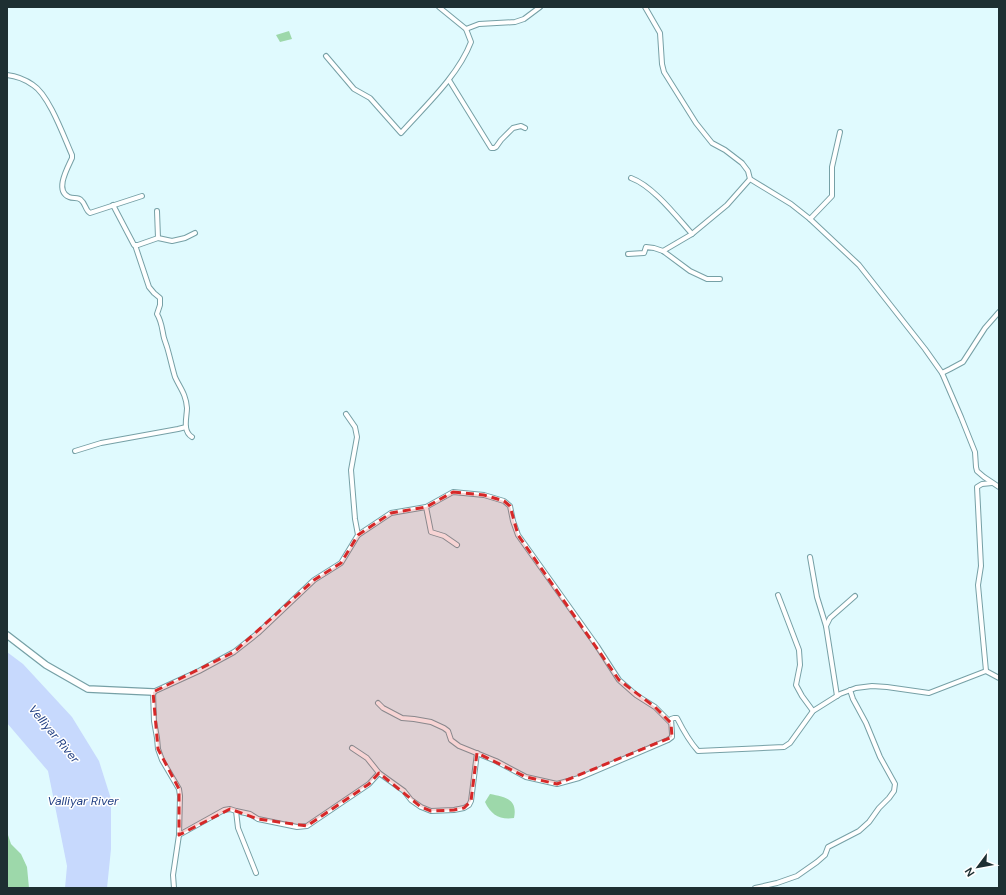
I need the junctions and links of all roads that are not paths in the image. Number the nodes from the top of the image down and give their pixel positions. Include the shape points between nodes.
1 (439, 7) edge
2 (540, 7) edge
3 (645, 7) edge
4 (466, 29) junction
5 (326, 56) dead end
6 (7, 75) edge
7 (449, 80) junction
8 (525, 128) dead end
9 (840, 132) dead end
10 (631, 178) dead end
11 (750, 180) junction
12 (142, 196) dead end
13 (113, 205) junction
14 (157, 211) dead end
15 (810, 219) junction
16 (195, 233) dead end
17 (692, 234) junction
18 (158, 238) junction
19 (136, 245) junction
20 (664, 251) junction
21 (628, 254) dead end
22 (720, 279) dead end
23 (999, 312) edge
24 (942, 373) junction
25 (346, 414) dead end
26 (186, 427) junction
27 (192, 437) dead end
28 (76, 451) dead end
29 (992, 483) junction
30 (999, 487) edge
31 (426, 507) junction
32 (358, 534) junction
33 (457, 545) dead end
34 (810, 557) dead end
35 (778, 594) dead end
36 (855, 596) dead end
37 (826, 626) junction
38 (7, 635) edge
39 (986, 671) junction
40 (999, 678) edge
41 (850, 690) junction
42 (153, 692) junction
43 (837, 696) junction
44 (378, 703) dead end
45 (813, 711) junction
46 (671, 723) junction
47 (352, 748) dead end
48 (477, 754) junction
49 (379, 773) junction
50 (236, 811) junction
51 (179, 835) junction
52 (256, 873) dead end
53 (174, 888) edge
54 (755, 888) edge

1 - 4 street
2 - 4 street via 524,20 479,24
3 - 11 street via 660,33 662,64 669,82 712,143 742,163 748,171
4 - 7 street via 471,42
5 - 7 street via 354,89 370,98 401,133
6 - 13 street via 33,85 43,94 50,107 72,155 62,184 64,192 70,198 79,198 90,213
7 - 8 street via 491,148 496,147 513,128
9 - 15 street via 832,167 832,196
10 - 17 street via 650,189
11 - 15 street via 791,204
11 - 17 street via 727,205
12 - 13 street
13 - 19 street
14 - 18 street
15 - 24 street via 859,265
16 - 18 street via 172,241
17 - 20 street
18 - 19 street
19 - 26 street via 150,287 160,298 158,314 164,338 176,378 186,399
20 - 21 street via 646,247 644,253
20 - 22 street via 690,271 708,279
23 - 24 street via 985,328 963,362
24 - 29 street via 975,452 977,471
25 - 32 street via 355,427 357,437 351,470
26 - 27 street
26 - 28 street via 101,443
29 - 30 street
29 - 39 street via 982,484 977,488 981,566 978,585
31 - 32 street via 391,514
31 - 33 street via 431,532 444,536
31 - 46 street via 453,492 484,495 504,501 510,506 518,535 597,646 618,680 655,706
32 - 42 street via 341,563 314,580 234,652
34 - 37 street via 817,597
35 - 45 street via 799,650 800,665 796,685
36 - 37 street via 830,618
37 - 43 street
38 - 42 street via 46,665 88,689
39 - 40 street
39 - 41 street via 929,693 880,686
41 - 43 street
41 - 54 street via 895,784 894,791 859,831 828,847 826,855 797,876
42 - 51 street via 158,749 167,770 179,788
43 - 45 street
44 - 48 street via 402,718 431,722 444,728 451,740
45 - 46 street via 790,743 784,747 698,751 677,718 671,719
46 - 48 street via 672,737 668,740 579,778 557,784 526,777
47 - 49 street via 367,758
48 - 49 street via 471,801 464,808 454,810 431,810 421,807
49 - 50 street via 369,784 307,826 297,827 258,819
50 - 51 street via 224,810
50 - 52 street via 238,828
51 - 53 street via 173,875

